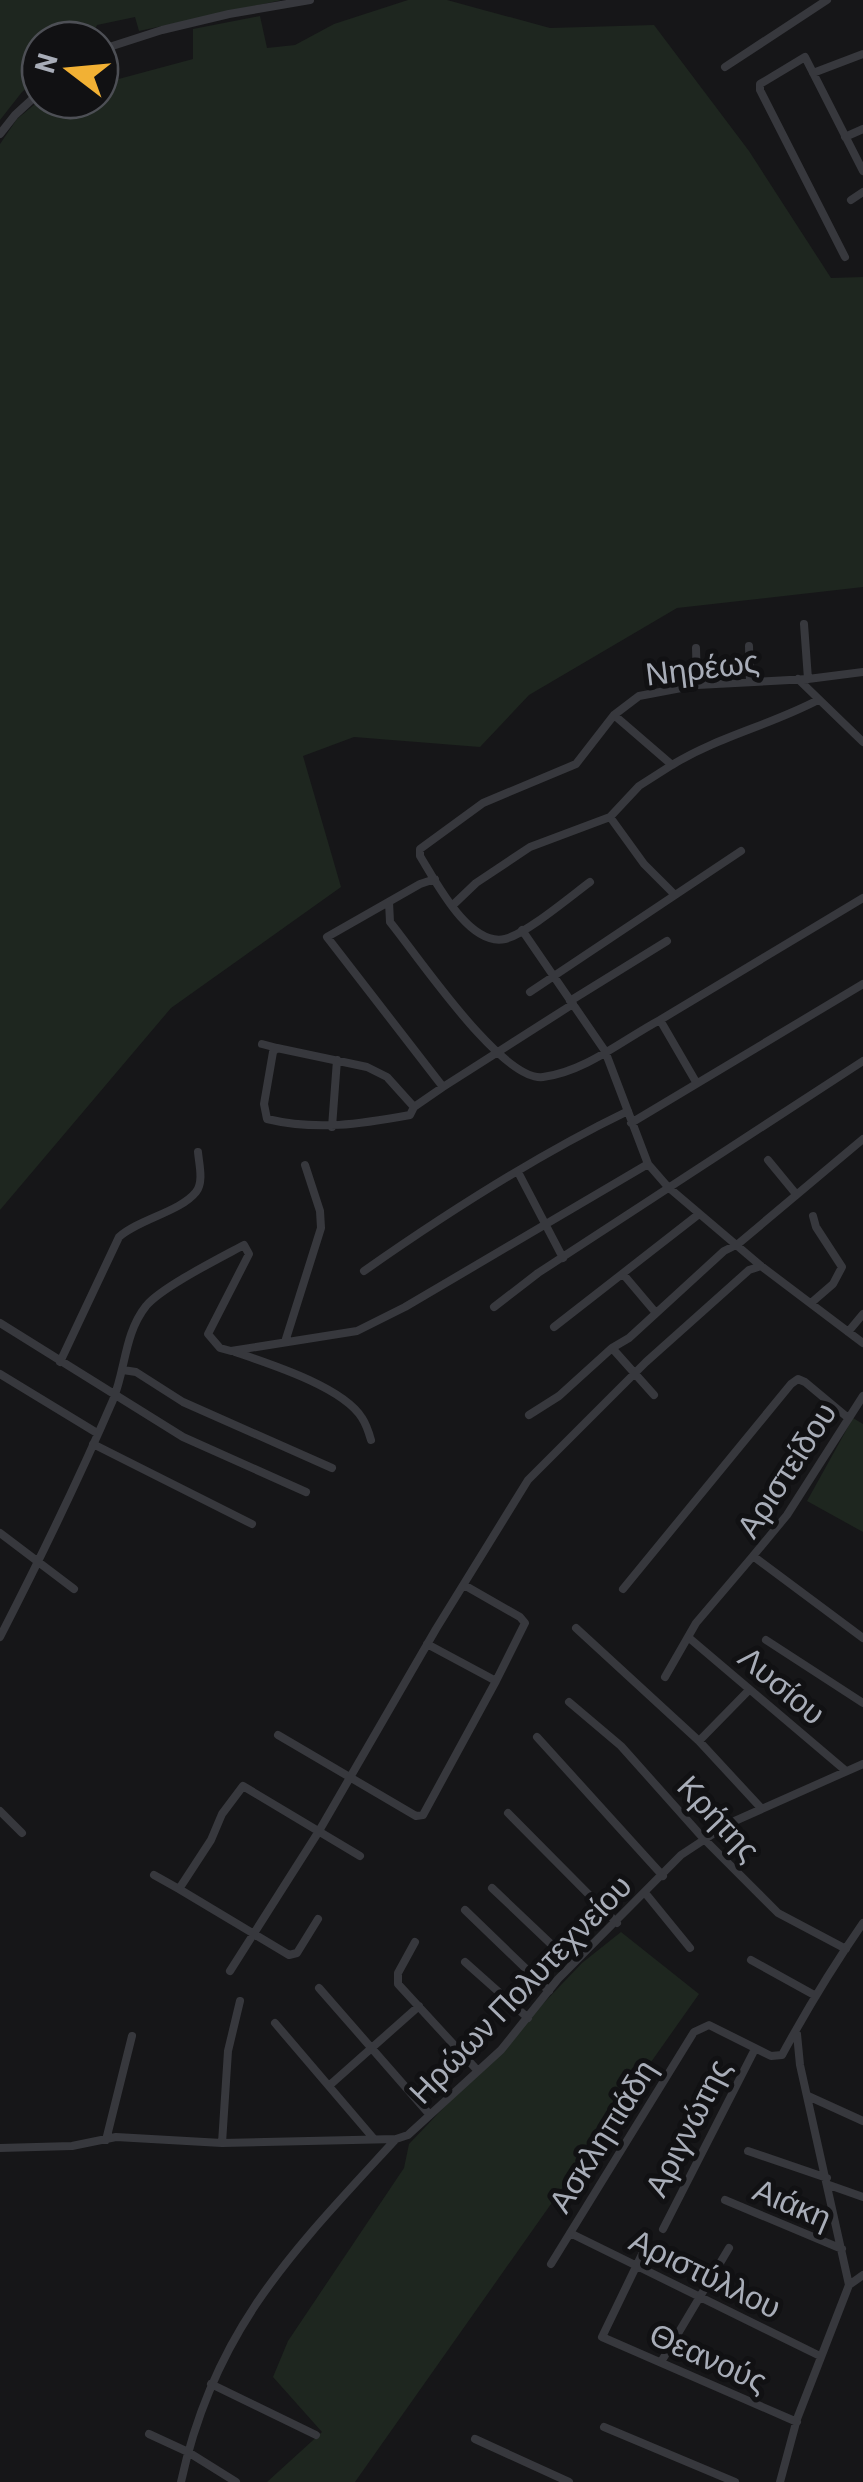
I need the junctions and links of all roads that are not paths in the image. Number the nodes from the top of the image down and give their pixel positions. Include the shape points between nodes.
1 (310, 0) edge
2 (827, 0) edge
3 (120, 44) edge
4 (863, 54) edge
5 (725, 67) dead end
6 (813, 72) junction
7 (20, 110) edge
8 (863, 129) edge
9 (0, 134) edge
10 (845, 137) junction
11 (863, 171) edge
12 (863, 192) edge
13 (851, 200) dead end
14 (845, 257) dead end
15 (804, 624) dead end
16 (749, 646) dead end
17 (696, 648) dead end
18 (863, 672) edge
19 (803, 679) junction
20 (750, 682) junction
21 (697, 685) junction
22 (818, 700) junction
23 (614, 714) junction
24 (863, 742) edge
25 (672, 765) junction
26 (610, 816) junction
27 (742, 851) dead end
28 (435, 879) junction
29 (590, 882) dead end
30 (676, 895) junction
31 (863, 898) edge
32 (389, 902) junction
33 (453, 905) junction
34 (522, 930) junction
35 (667, 941) dead end
36 (552, 977) junction
37 (863, 984) edge
38 (530, 992) dead end
39 (572, 1003) junction
40 (660, 1020) junction
41 (262, 1044) dead end
42 (277, 1048) junction
43 (606, 1051) junction
44 (495, 1054) junction
45 (336, 1060) junction
46 (863, 1061) edge
47 (696, 1082) junction
48 (443, 1087) junction
49 (414, 1107) junction
50 (628, 1112) junction
51 (632, 1122) junction
52 (332, 1127) junction
53 (863, 1138) edge
54 (198, 1152) dead end
55 (768, 1160) dead end
56 (648, 1164) junction
57 (305, 1165) dead end
58 (518, 1172) junction
59 (668, 1187) junction
60 (796, 1194) junction
61 (699, 1214) junction
62 (814, 1216) dead end
63 (544, 1224) junction
64 (738, 1244) junction
65 (564, 1258) junction
66 (761, 1266) junction
67 (364, 1272) dead end
68 (623, 1274) junction
69 (811, 1303) junction
70 (494, 1308) dead end
71 (656, 1313) junction
72 (863, 1314) edge
73 (0, 1323) edge
74 (554, 1327) dead end
75 (848, 1332) junction
76 (285, 1342) junction
77 (863, 1344) edge
78 (612, 1348) junction
79 (231, 1351) junction
80 (60, 1362) junction
81 (124, 1370) junction
82 (636, 1372) junction
83 (0, 1374) edge
84 (654, 1395) dead end
85 (863, 1396) edge
86 (114, 1397) junction
87 (529, 1415) dead end
88 (848, 1417) junction
89 (97, 1433) junction
90 (372, 1440) dead end
91 (93, 1444) junction
92 (332, 1468) dead end
93 (306, 1492) dead end
94 (252, 1524) dead end
95 (0, 1533) edge
96 (754, 1556) junction
97 (40, 1561) junction
98 (464, 1585) junction
99 (74, 1588) dead end
100 (623, 1589) dead end
101 (576, 1628) dead end
102 (0, 1637) edge
103 (688, 1637) junction
104 (863, 1638) edge
105 (766, 1640) dead end
106 (427, 1644) junction
107 (664, 1677) dead end
108 (496, 1681) junction
109 (749, 1690) junction
110 (569, 1702) dead end
111 (863, 1703) edge
112 (278, 1735) dead end
113 (538, 1736) dead end
114 (699, 1740) junction
115 (863, 1764) edge
116 (846, 1771) junction
117 (351, 1777) junction
118 (761, 1808) junction
119 (0, 1811) edge
120 (508, 1814) dead end
121 (319, 1831) junction
122 (22, 1833) dead end
123 (704, 1839) junction
124 (360, 1856) dead end
125 (154, 1875) dead end
126 (663, 1876) junction
127 (180, 1888) junction
128 (492, 1888) dead end
129 (646, 1894) junction
130 (465, 1910) dead end
131 (318, 1919) dead end
132 (617, 1923) junction
133 (862, 1926) edge
134 (254, 1934) junction
135 (414, 1942) dead end
136 (690, 1948) dead end
137 (846, 1948) junction
138 (751, 1960) dead end
139 (465, 1962) dead end
140 (572, 1964) junction
141 (230, 1971) dead end
142 (319, 1988) dead end
143 (549, 1991) junction
144 (816, 1996) junction
145 (240, 2001) dead end
146 (419, 2006) junction
147 (528, 2018) junction
148 (275, 2023) dead end
149 (797, 2033) junction
150 (132, 2036) dead end
151 (372, 2047) junction
152 (754, 2049) junction
153 (478, 2072) junction
154 (330, 2084) junction
155 (808, 2096) junction
156 (430, 2115) junction
157 (863, 2121) edge
158 (374, 2139) junction
159 (396, 2139) junction
160 (106, 2140) junction
161 (222, 2143) junction
162 (0, 2148) edge
163 (748, 2151) dead end
164 (828, 2182) junction
165 (863, 2197) edge
166 (725, 2200) dead end
167 (663, 2229) dead end
168 (570, 2233) junction
169 (646, 2246) dead end
170 (729, 2248) dead end
171 (842, 2249) junction
172 (551, 2264) dead end
173 (636, 2266) junction
174 (863, 2275) edge
175 (849, 2285) junction
176 (699, 2296) junction
177 (820, 2356) junction
178 (661, 2362) junction
179 (211, 2384) junction
180 (796, 2422) junction
181 (604, 2427) dead end
182 (149, 2434) dead end
183 (316, 2435) dead end
184 (475, 2439) dead end
185 (188, 2452) junction
186 (182, 2482) edge
187 (236, 2482) edge
188 (569, 2482) edge
189 (734, 2482) edge
190 (780, 2482) edge

1 - 3 street
2 - 5 street
4 - 6 street
6 - 10 street
6 - 14 street via 800,58 760,90
7 - 9 street
8 - 10 street
10 - 11 street
12 - 13 street
15 - 19 street
16 - 20 street
17 - 21 street
18 - 19 street, Νηρέως
19 - 20 street, Νηρέως
19 - 22 street
20 - 21 street, Νηρέως
21 - 23 street, Νηρέως via 639,696
22 - 24 street
22 - 25 street
23 - 25 street
23 - 28 street, Νηρέως via 576,764 484,803 420,849
25 - 26 street
26 - 30 street
26 - 33 street via 530,848
27 - 30 street
28 - 32 street
28 - 33 street
29 - 34 street
30 - 36 street
31 - 40 street
32 - 44 street via 390,922
32 - 48 street via 327,937
33 - 34 street via 478,934 506,938
34 - 36 street
35 - 39 street
36 - 38 street
36 - 39 street
37 - 47 street
39 - 43 street
39 - 44 street
40 - 43 street
40 - 47 street
41 - 42 street
42 - 45 street
42 - 52 street via 264,1104 267,1119
43 - 44 street via 540,1078
43 - 50 street
44 - 48 street
45 - 49 street via 386,1077
45 - 52 street
46 - 59 street
47 - 51 street
48 - 49 street
49 - 52 street via 410,1115
50 - 51 street
50 - 58 street
51 - 56 street
53 - 60 street
54 - 80 street via 197,1190 119,1237
55 - 60 street
56 - 59 street
56 - 63 street
57 - 76 street via 321,1228
58 - 63 street
58 - 67 street
59 - 61 street
59 - 65 street
60 - 64 street
61 - 64 street
61 - 68 street
62 - 69 street via 842,1274
63 - 65 street
63 - 76 street via 357,1331
64 - 66 street
64 - 71 street
65 - 70 street
66 - 69 street
66 - 82 street
68 - 71 street
68 - 74 street
69 - 75 street
71 - 78 street
72 - 75 street
73 - 80 street
75 - 77 street
76 - 79 street
78 - 82 street
78 - 87 street
79 - 81 street via 208,1334 249,1254 244,1246 147,1306 128,1339
79 - 90 street via 337,1396 362,1417
80 - 86 street
81 - 86 street
81 - 92 street
82 - 84 street
82 - 98 street via 528,1480
83 - 89 street
85 - 88 street, Αριστείδου
86 - 89 street
86 - 93 street via 183,1437
88 - 96 street, Αριστείδου
88 - 100 street via 805,1382 791,1384
89 - 91 street
91 - 94 street
91 - 97 street
95 - 97 street
96 - 103 street
96 - 104 street, Αριστείδου
97 - 99 street
97 - 102 street
98 - 106 street
98 - 108 street via 524,1623
101 - 114 street
103 - 107 street
103 - 109 street, Λυσίου
105 - 111 street
106 - 108 street
106 - 117 street
108 - 117 street via 423,1815
109 - 114 street
109 - 116 street, Λυσίου
110 - 123 street, Κρήτης via 620,1746
112 - 117 street
113 - 126 street
114 - 118 street
115 - 116 street, Ηρώων Πολυτεχνείου
116 - 118 street, Ηρώων Πολυτεχνείου
117 - 121 street
118 - 123 street, Ηρώων Πολυτεχνείου
119 - 122 street
120 - 132 street
121 - 124 street
121 - 127 street via 243,1786
121 - 134 street
123 - 126 street, Ηρώων Πολυτεχνείου
123 - 137 street, Κρήτης via 778,1913
125 - 127 street
126 - 129 street, Ηρώων Πολυτεχνείου
127 - 134 street
128 - 140 street
129 - 132 street, Ηρώων Πολυτεχνείου
129 - 136 street
130 - 143 street
131 - 134 street via 293,1956
132 - 140 street, Ηρώων Πολυτεχνείου
133 - 137 street
134 - 141 street
135 - 146 street via 397,1978
137 - 144 street
138 - 144 street
139 - 147 street
140 - 143 street, Ηρώων Πολυτεχνείου
142 - 151 street
143 - 147 street, Ηρώων Πολυτεχνείου
144 - 149 street
145 - 161 street via 228,2051
146 - 151 street
146 - 153 street
147 - 153 street, Ηρώων Πολυτεχνείου
148 - 154 street
149 - 152 street via 782,2055
149 - 155 street
150 - 160 street
151 - 154 street
151 - 156 street
152 - 167 street, Αριγνώτης
152 - 168 street, Ασκληπιάδη via 709,2025 694,2032
153 - 156 street, Ηρώων Πολυτεχνείου
154 - 158 street
155 - 157 street
155 - 164 street
156 - 159 street, Ηρώων Πολυτεχνείου
158 - 159 street, Ηρώων Πολυτεχνείου
158 - 161 street, Ηρώων Πολυτεχνείου
159 - 179 street via 255,2302
160 - 161 street, Ηρώων Πολυτεχνείου
160 - 162 street, Ηρώων Πολυτεχνείου
163 - 164 street
164 - 165 street
164 - 171 street
166 - 171 street, Αιάκη
168 - 172 street, Ασκληπιάδη
168 - 173 street, Αριστύλλου
169 - 173 street
170 - 176 street
171 - 175 street
173 - 176 street, Αριστύλλου
173 - 178 street, Θεανούς via 602,2337
174 - 175 street
175 - 177 street
176 - 177 street, Αριστύλλου
176 - 178 street
177 - 180 street
178 - 180 street, Θεανούς
179 - 183 street
179 - 185 street
180 - 190 street
181 - 189 street
182 - 185 street
184 - 188 street
185 - 186 street
185 - 187 street

